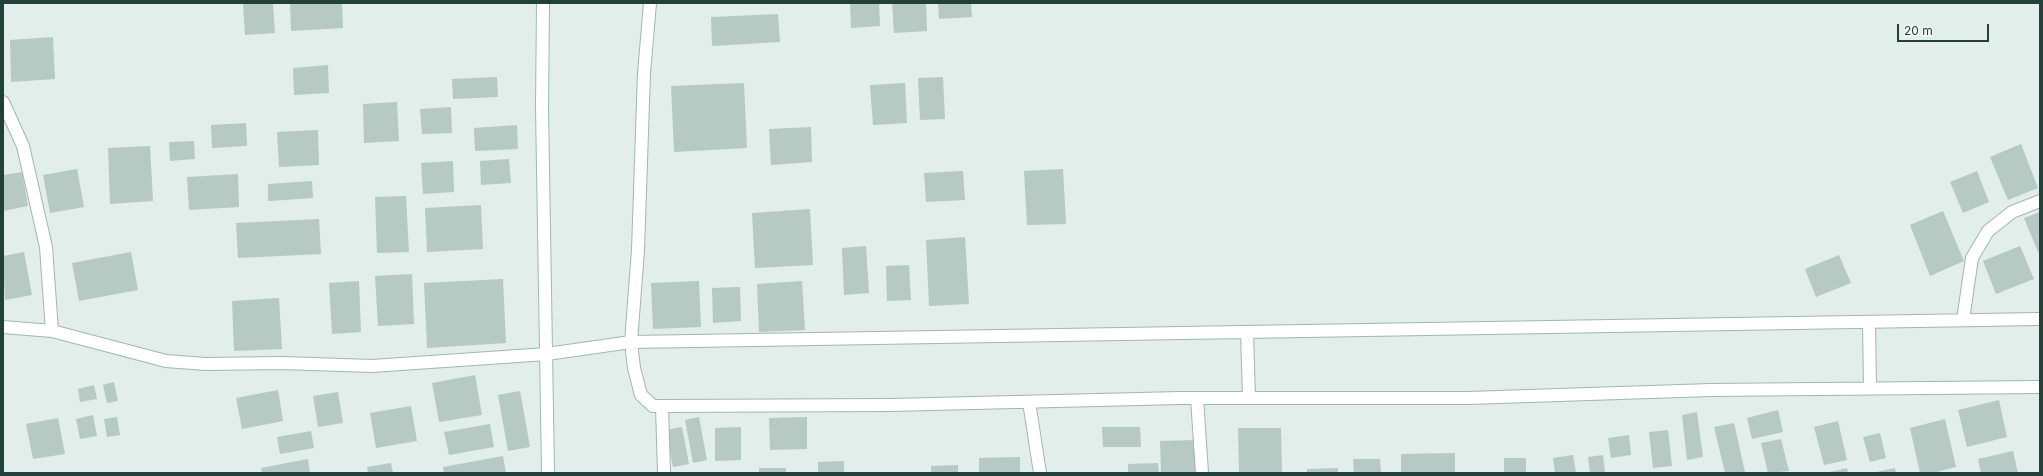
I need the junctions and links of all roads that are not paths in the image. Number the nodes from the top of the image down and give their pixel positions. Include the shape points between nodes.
1 (543, 3) edge
2 (650, 3) edge
3 (3, 102) edge
4 (2040, 201) edge
5 (2040, 319) edge
6 (1963, 320) junction
7 (1869, 322) junction
8 (3, 327) edge
9 (52, 331) junction
10 (1247, 332) junction
11 (631, 342) junction
12 (550, 353) junction
13 (2040, 387) edge
14 (1870, 388) junction
15 (1197, 398) junction
16 (1249, 398) junction
17 (1029, 402) junction
18 (662, 406) junction
19 (548, 473) edge
20 (664, 473) edge
21 (1040, 473) edge
22 (1202, 473) edge

1 - 12 street via 542,107
2 - 11 street via 644,73 638,250
3 - 9 street via 23,146 46,247
4 - 6 street via 2012,212 1988,231 1972,258
5 - 6 street
6 - 7 street
7 - 10 street
7 - 14 street
8 - 9 street
9 - 12 street via 166,361 206,364 372,366
10 - 11 street
10 - 16 street
11 - 12 street
11 - 18 street via 641,395 653,406
12 - 19 street
13 - 14 street
14 - 16 street via 1469,398
15 - 16 street
15 - 17 street
15 - 22 street
17 - 18 street via 891,406
17 - 21 street
18 - 20 street

